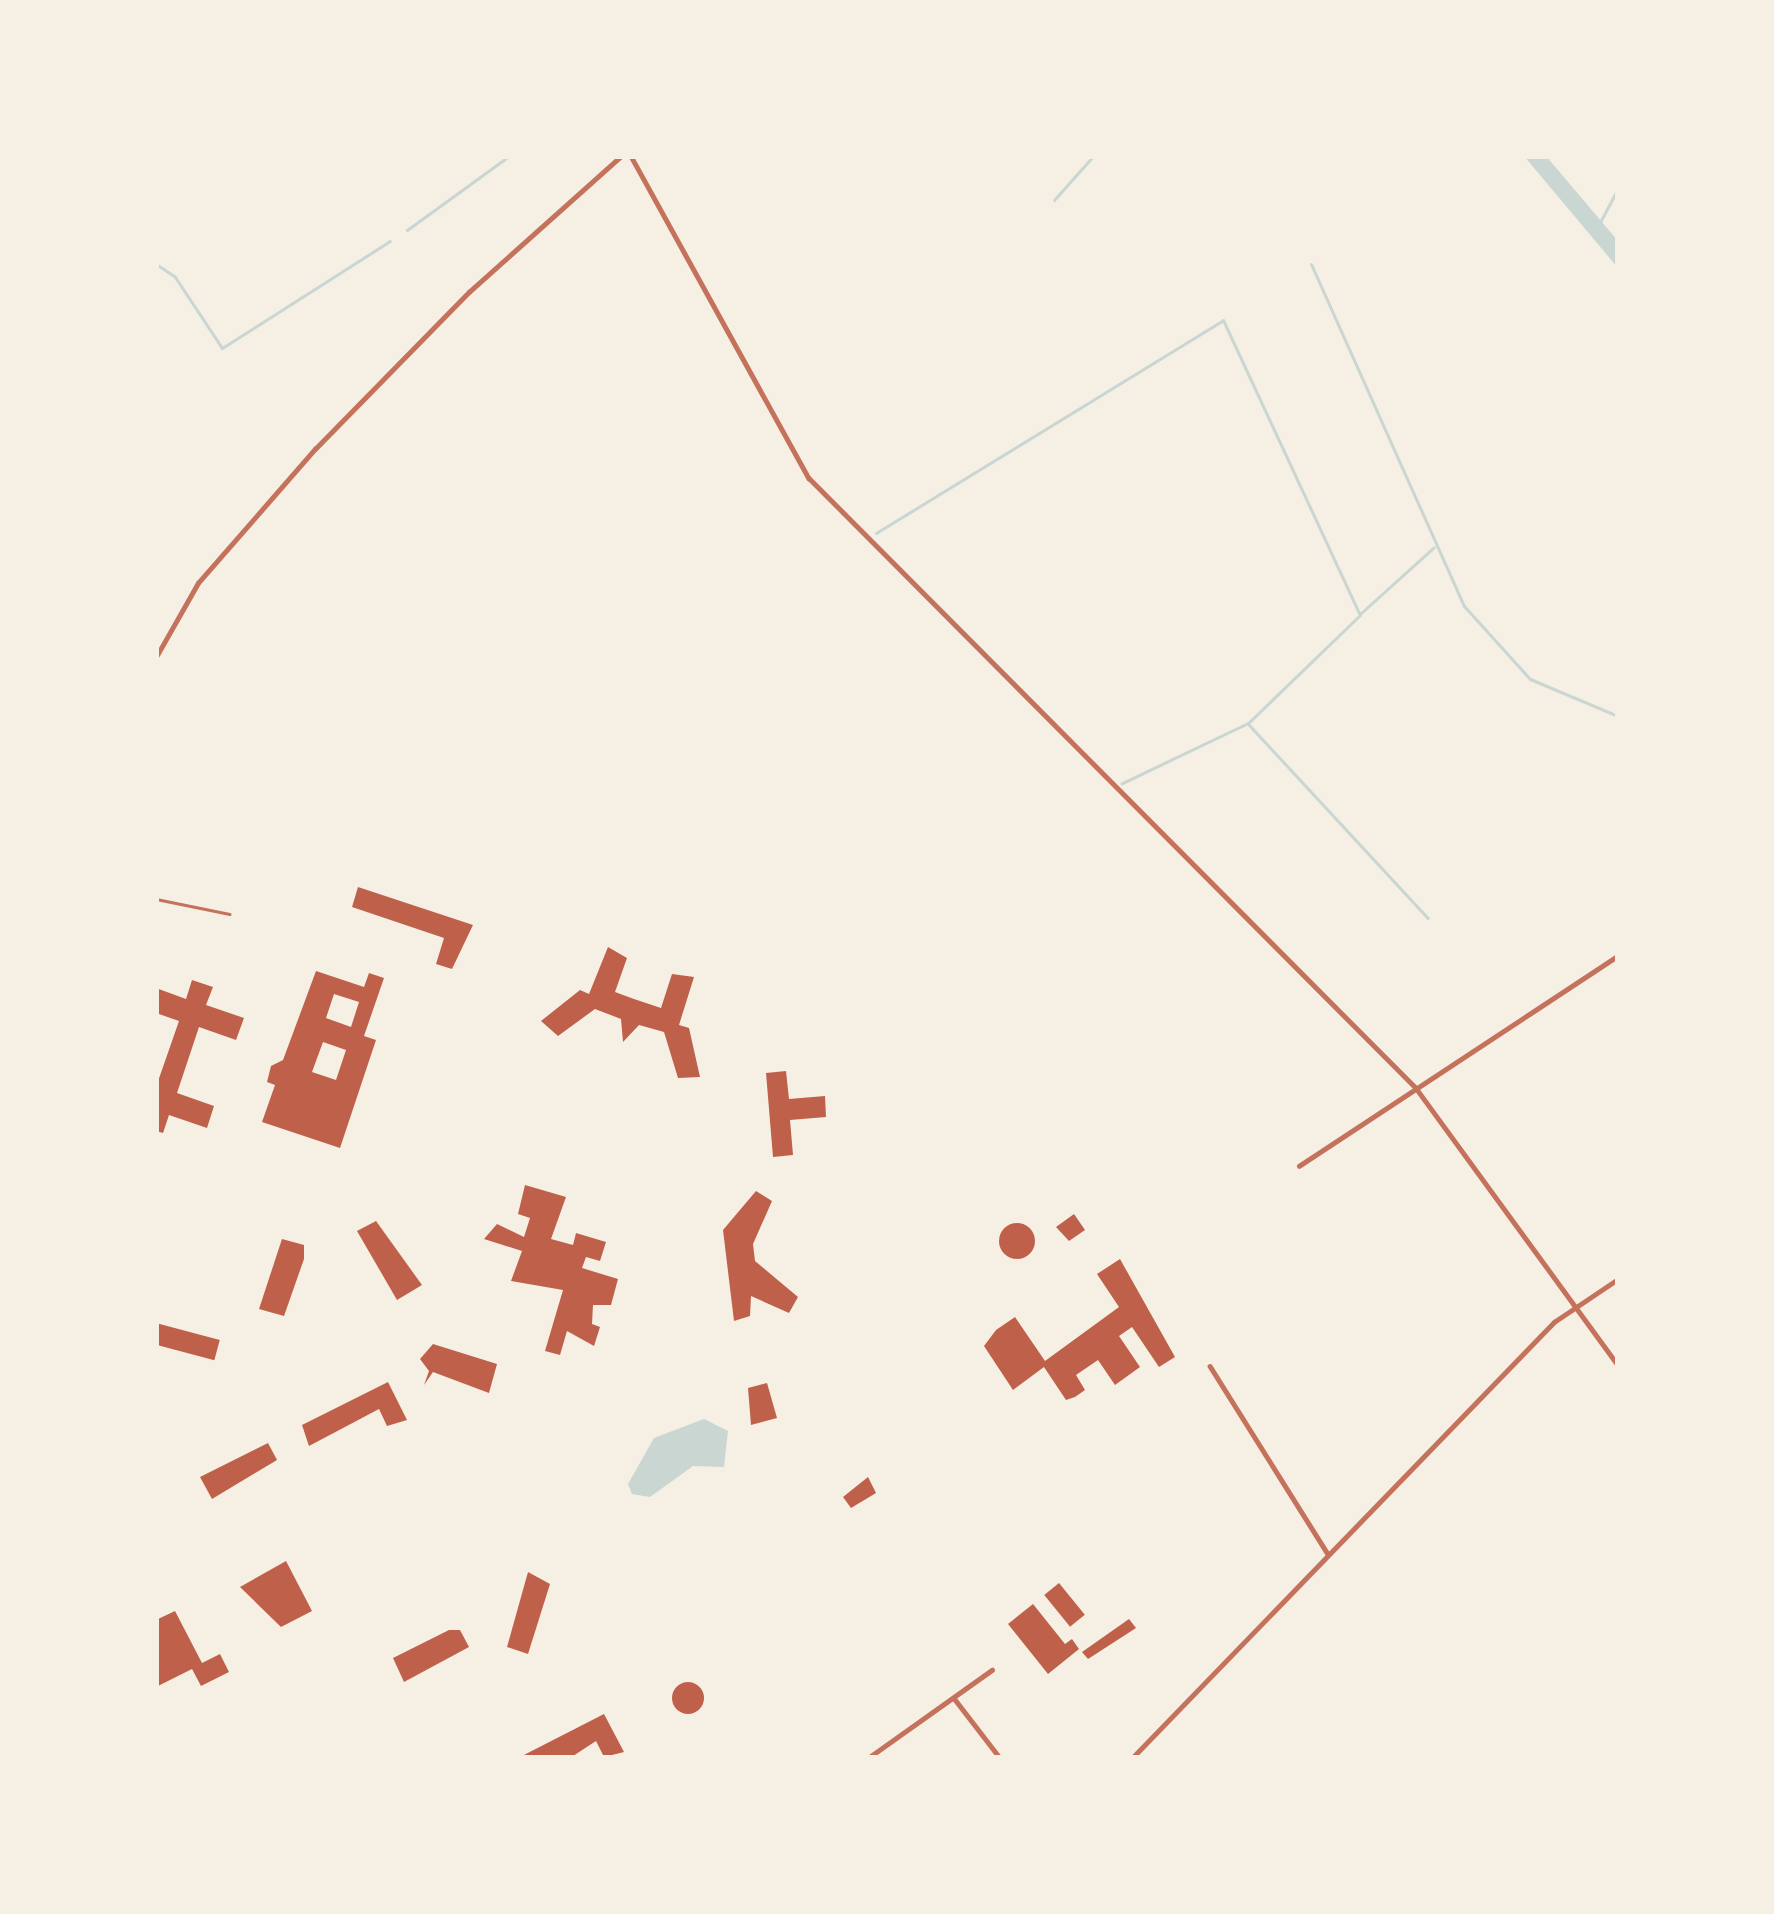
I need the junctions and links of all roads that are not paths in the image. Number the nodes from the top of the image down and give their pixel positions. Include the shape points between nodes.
1 (621, 156) edge
2 (631, 156) edge
3 (156, 657) edge
4 (156, 899) edge
5 (229, 914) dead end
6 (1618, 956) edge
7 (1416, 1088) junction
8 (1299, 1166) dead end
9 (1618, 1279) edge
10 (1575, 1306) junction
11 (1618, 1365) edge
12 (1210, 1366) dead end
13 (1328, 1554) junction
14 (992, 1670) dead end
15 (954, 1698) junction
16 (880, 1750) junction
17 (868, 1758) edge
18 (886, 1758) edge
19 (1000, 1758) edge
20 (1132, 1758) edge

1 - 3 street via 470,292 315,449 198,584
2 - 7 street via 809,478
4 - 5 lane
6 - 7 street
7 - 8 street
7 - 10 street
9 - 10 street
10 - 11 street
10 - 13 street
12 - 13 street
13 - 20 street
14 - 15 street
15 - 16 street
15 - 19 street
16 - 17 street
16 - 18 street

